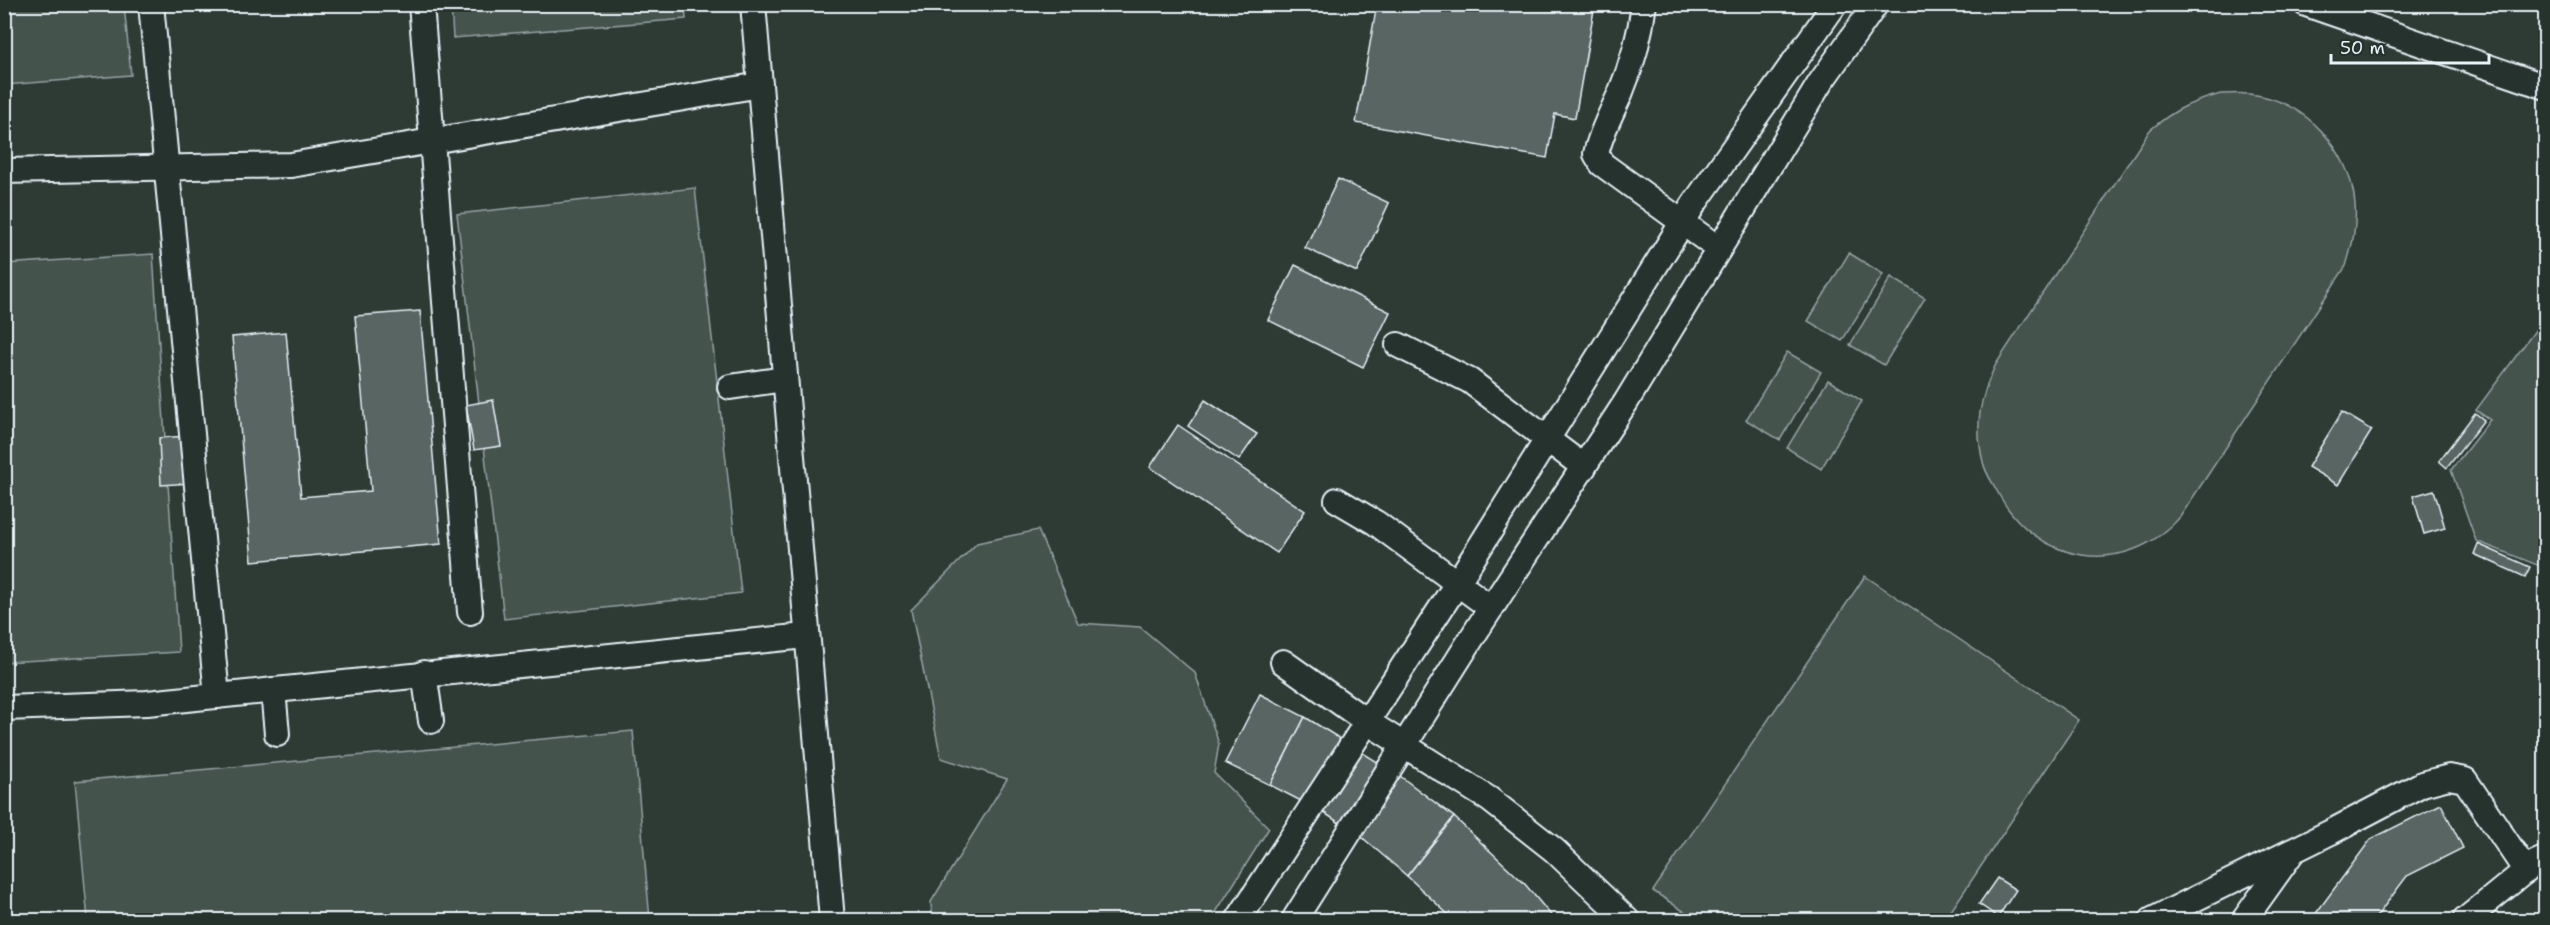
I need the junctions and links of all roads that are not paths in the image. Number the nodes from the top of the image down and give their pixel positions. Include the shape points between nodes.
1 (151, 4) edge
2 (421, 4) edge
3 (753, 4) edge
4 (1644, 4) edge
5 (1835, 4) edge
6 (1876, 4) edge
7 (2306, 4) edge
8 (760, 86) junction
9 (2546, 87) edge
10 (432, 142) junction
11 (165, 166) junction
12 (4, 171) edge
13 (1682, 222) junction
14 (1719, 249) junction
15 (1398, 345) dead end
16 (784, 379) junction
17 (730, 387) dead end
18 (1548, 439) junction
19 (1584, 467) junction
20 (1337, 500) dead end
21 (1458, 582) junction
22 (1491, 608) junction
23 (470, 612) dead end
24 (806, 636) junction
25 (1283, 662) dead end
26 (424, 674) junction
27 (273, 690) junction
28 (217, 696) junction
29 (4, 708) edge
30 (430, 721) dead end
31 (1366, 721) junction
32 (277, 734) dead end
33 (1405, 745) junction
34 (2293, 851) junction
35 (2546, 858) edge
36 (2526, 871) junction
37 (832, 921) edge
38 (1238, 921) edge
39 (1294, 921) edge
40 (1627, 921) edge
41 (2152, 921) edge
42 (2244, 921) edge
43 (2465, 921) edge

1 - 11 lane
2 - 10 lane
3 - 8 lane
4 - 13 lane via 1640,41 1596,154 1602,164
5 - 13 lane
6 - 14 lane via 1820,83
7 - 9 lane
8 - 10 lane
8 - 16 lane
10 - 11 lane via 291,165
10 - 23 lane
11 - 12 lane
11 - 28 lane
13 - 14 lane
13 - 18 lane
14 - 19 lane
15 - 18 lane via 1470,381
16 - 17 lane
16 - 24 lane
18 - 19 lane
18 - 21 lane
19 - 22 lane
20 - 21 lane
21 - 22 lane
21 - 31 lane
22 - 33 lane
24 - 26 lane
24 - 37 lane
25 - 31 lane
26 - 27 lane
26 - 30 lane
27 - 28 lane
27 - 32 lane
28 - 29 lane via 147,703
31 - 33 lane
31 - 38 lane
33 - 39 lane
33 - 40 lane via 1489,799 1554,850
34 - 36 lane via 2422,784 2449,777 2465,780
34 - 41 lane
34 - 42 lane
35 - 36 lane
36 - 43 lane

